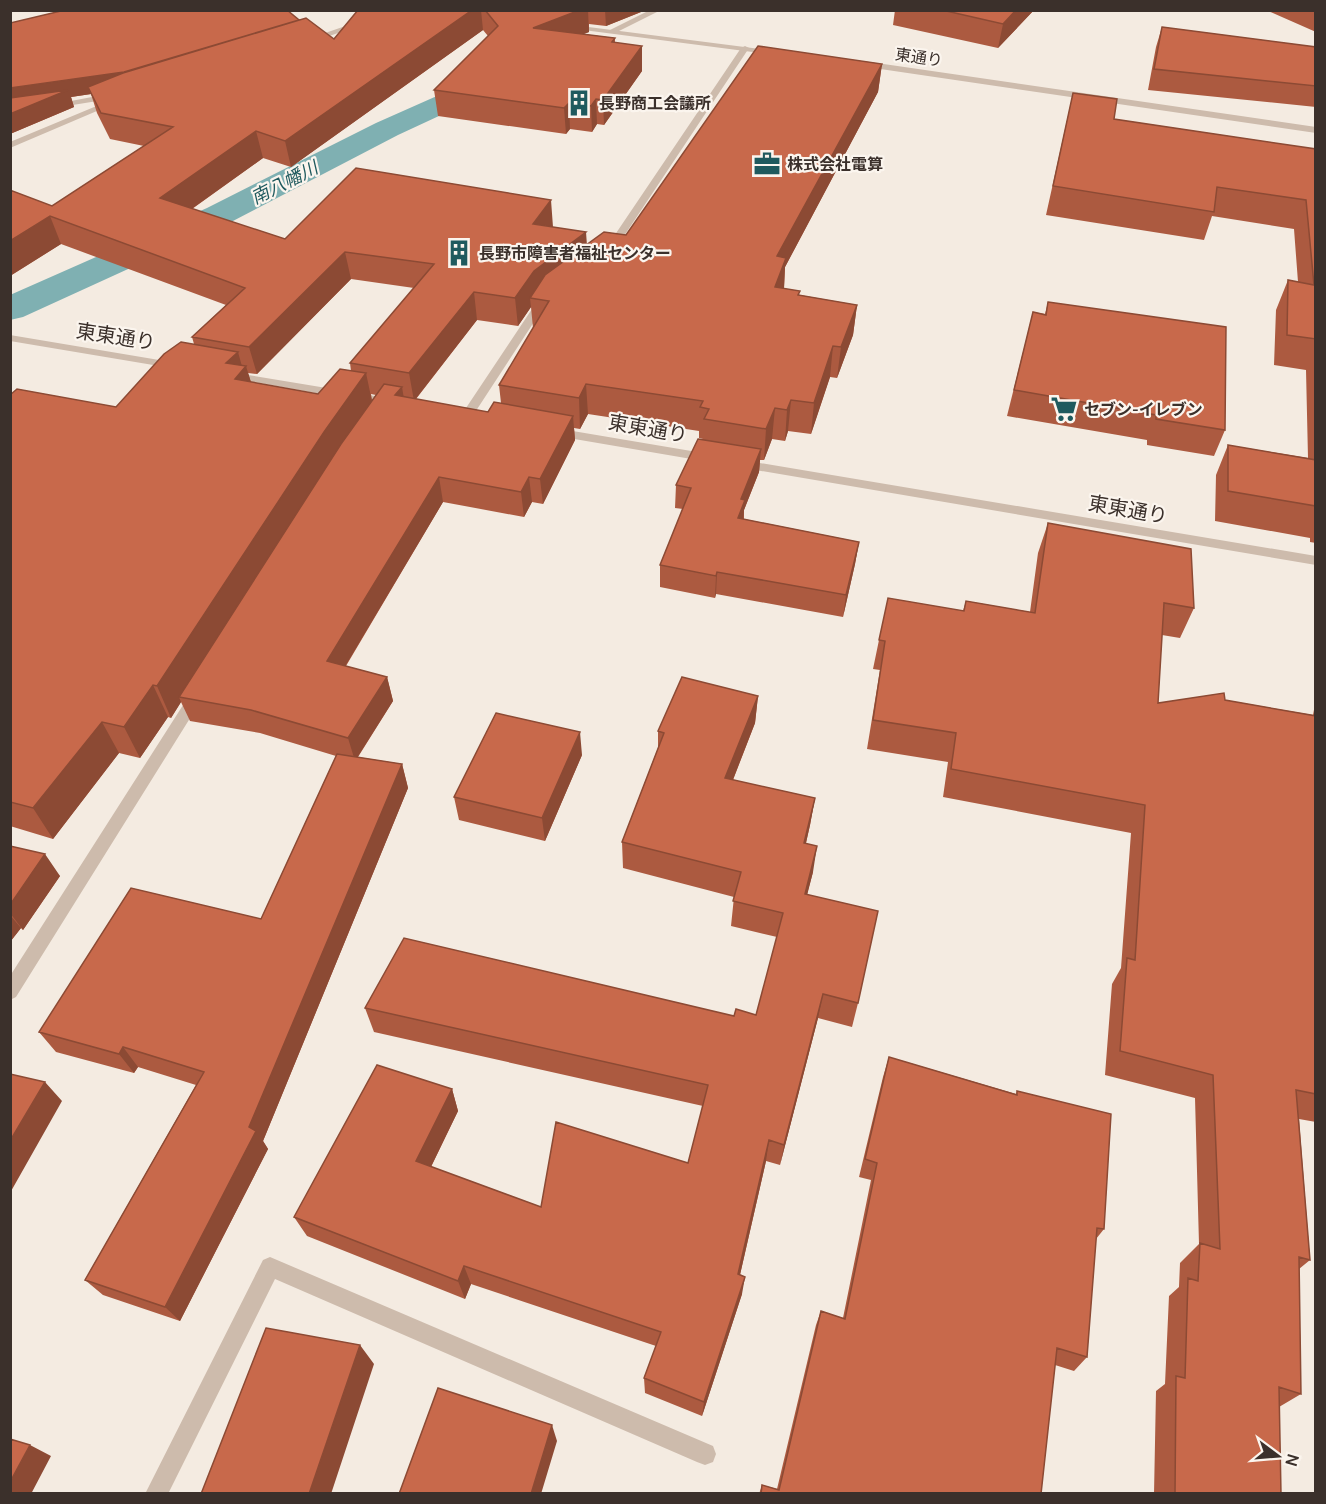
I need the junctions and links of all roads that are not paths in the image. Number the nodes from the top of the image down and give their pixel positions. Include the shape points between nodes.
1 (657, 10) edge
2 (372, 21) edge
3 (553, 24) edge
4 (612, 31) junction
5 (304, 42) edge
6 (745, 48) junction
7 (791, 55) edge
8 (849, 62) edge
9 (44, 106) edge
10 (1316, 130) edge
11 (10, 146) edge
12 (603, 256) edge
13 (549, 297) edge
14 (10, 338) edge
15 (184, 367) edge
16 (220, 373) edge
17 (408, 406) edge
18 (466, 417) edge
19 (537, 429) edge
20 (1316, 561) edge
21 (207, 679) edge
22 (10, 992) edge
23 (705, 1454) dead end
24 (156, 1494) edge

1 - 4 street
2 - 5 street
3 - 4 street
4 - 6 street
6 - 7 street
6 - 12 street
8 - 10 street, 東通り
9 - 11 street via 123,96
13 - 18 street
14 - 15 street, 東東通り
16 - 17 street via 381,406
19 - 20 street, 東東通り
21 - 22 street
23 - 24 street via 270,1267

